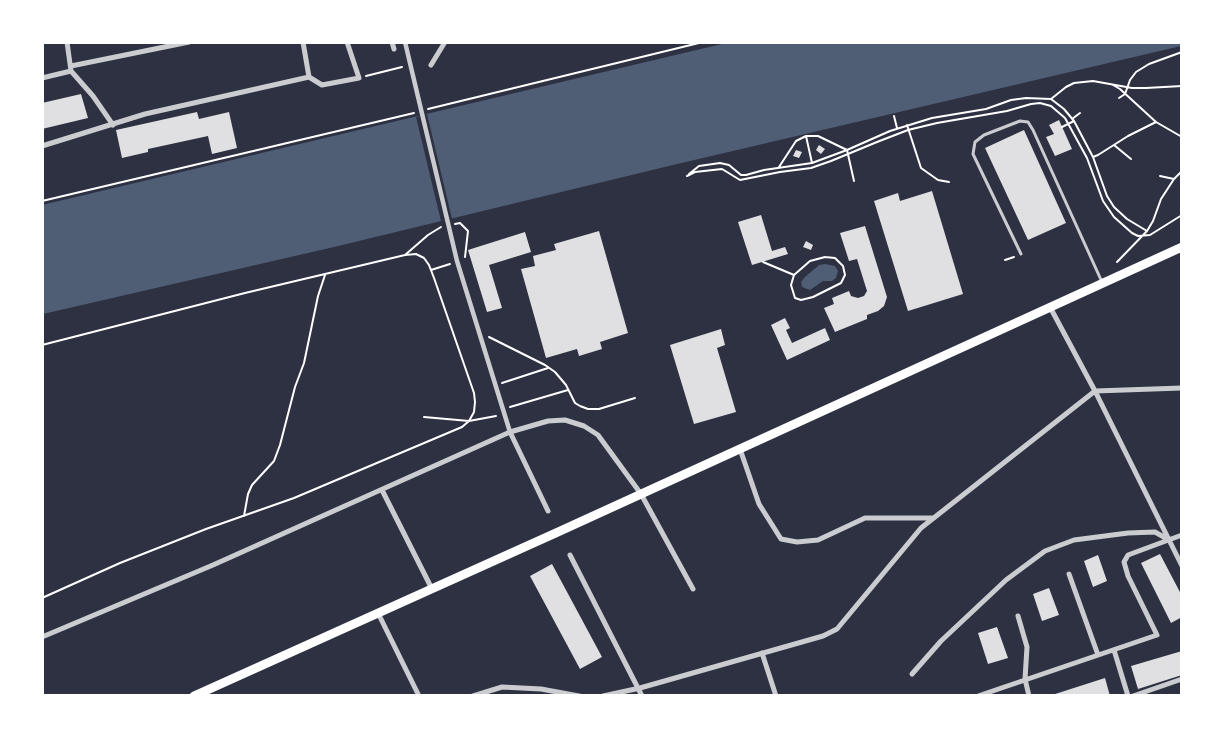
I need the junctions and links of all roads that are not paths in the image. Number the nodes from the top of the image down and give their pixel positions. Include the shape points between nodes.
1 (67, 42) edge
2 (189, 42) edge
3 (303, 42) edge
4 (347, 42) edge
5 (392, 42) edge
6 (405, 42) edge
7 (445, 42) edge
8 (394, 49) dead end
9 (431, 65) dead end
10 (71, 68) junction
11 (309, 77) junction
12 (42, 78) edge
13 (113, 124) junction
14 (42, 146) edge
15 (1182, 247) edge
16 (1021, 254) road end
17 (1103, 283) junction
18 (1050, 307) junction
19 (1182, 388) edge
20 (1096, 390) junction
21 (510, 432) junction
22 (740, 449) junction
23 (382, 490) junction
24 (641, 494) junction
25 (548, 510) dead end
26 (932, 518) junction
27 (1182, 535) edge
28 (1169, 540) junction
29 (570, 555) dead end
30 (1182, 566) edge
31 (1070, 574) dead end
32 (432, 589) junction
33 (693, 589) dead end
34 (378, 613) junction
35 (1018, 616) dead end
36 (42, 637) edge
37 (1114, 650) junction
38 (762, 653) junction
39 (1098, 655) junction
40 (912, 674) dead end
41 (1182, 679) edge
42 (1025, 680) junction
43 (640, 688) junction
44 (194, 696) edge
45 (419, 696) edge
46 (473, 696) edge
47 (579, 696) edge
48 (603, 696) edge
49 (642, 696) edge
50 (776, 696) edge
51 (978, 696) edge
52 (1029, 696) edge
53 (1128, 696) edge
54 (1133, 696) edge

1 - 10 street
2 - 10 street
3 - 11 street
4 - 11 street via 359,78 322,85
5 - 8 street
6 - 21 street via 457,261
7 - 9 street
10 - 12 street
10 - 13 street
11 - 13 street
13 - 14 street
15 - 17 main road
16 - 17 lane via 973,154 974,142 1020,121 1028,122 1033,130
17 - 18 main road
18 - 20 street
18 - 22 main road
19 - 20 street
20 - 26 street
20 - 28 street
21 - 23 street
21 - 24 street via 548,421 565,420 584,426 598,435
21 - 25 street
22 - 24 main road
22 - 26 street via 759,504 781,539 797,542 818,540 866,518
23 - 32 street
23 - 36 street
24 - 32 main road
24 - 33 street
26 - 38 street via 837,629
27 - 28 street
28 - 30 street
28 - 37 street via 1128,555 1124,562 1157,635
28 - 40 street via 1155,532 1128,533 1074,540 1045,552 1006,580 941,641
29 - 43 street
31 - 39 street
32 - 34 main road
34 - 44 main road
34 - 45 street
35 - 42 street via 1027,647
37 - 39 street
37 - 53 street
38 - 43 street
38 - 50 street
39 - 42 street
41 - 54 street
42 - 51 street
42 - 52 street
43 - 48 street
43 - 49 street
46 - 47 street via 502,686

